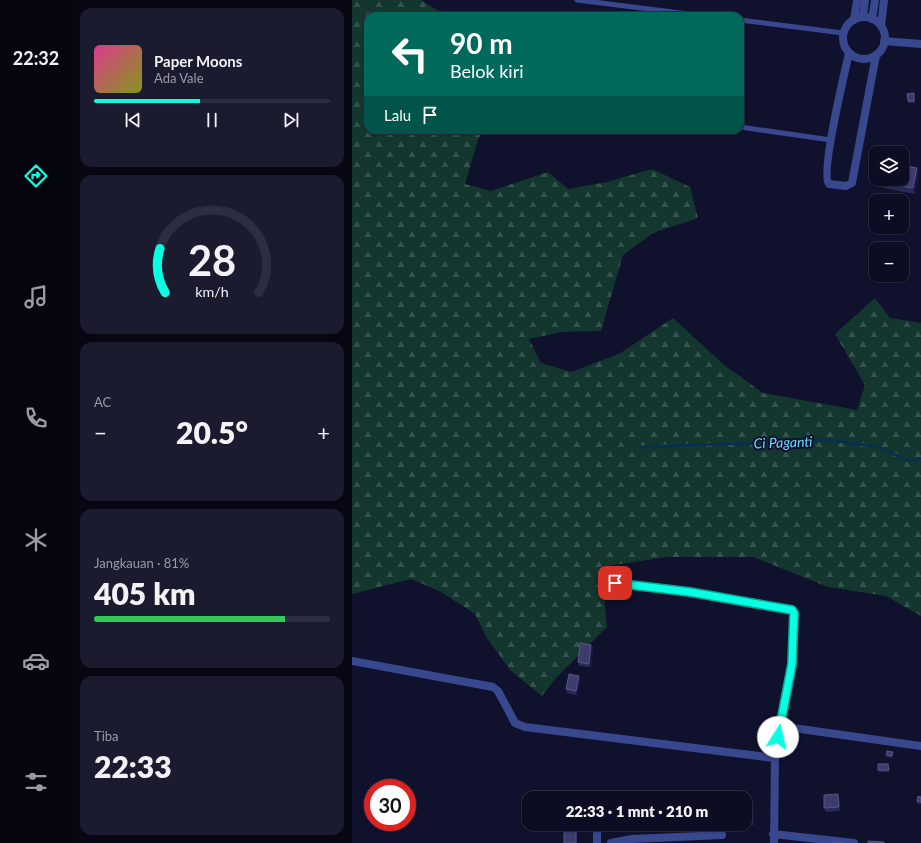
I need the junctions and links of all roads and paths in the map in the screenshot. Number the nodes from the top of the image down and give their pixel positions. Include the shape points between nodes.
1 (578, 0) edge
2 (857, 0) edge
3 (865, 0) edge
4 (875, 0) edge
5 (884, 0) edge
6 (673, 12) edge
7 (859, 18) junction
8 (872, 19) junction
9 (744, 21) edge
10 (881, 26) junction
11 (843, 33) junction
12 (884, 41) junction
13 (921, 44) edge
14 (849, 53) junction
15 (876, 55) junction
16 (744, 128) edge
17 (831, 140) junction
18 (615, 583) dead end
19 (352, 661) edge
20 (779, 726) junction
21 (921, 746) edge
22 (775, 758) junction
23 (597, 831) edge
24 (773, 834) junction
25 (722, 835) dead end
26 (597, 843) edge
27 (611, 843) edge
28 (774, 843) edge
29 (854, 843) edge

1 - 6 lane
2 - 7 street
3 - 7 street
4 - 8 street
5 - 10 street
7 - 8 street
7 - 11 street via 847,25
8 - 10 street
9 - 11 lane
10 - 12 street
11 - 14 street via 845,48
12 - 13 street
12 - 15 street
14 - 15 street via 862,59
14 - 17 street
15 - 17 street via 852,182 849,185 826,182
16 - 17 lane
18 - 20 lane via 694,593 792,610 792,664
19 - 22 street via 493,687 518,725
20 - 21 street
20 - 22 street
22 - 24 street
23 - 26 street
24 - 28 street
24 - 29 street
25 - 27 street via 632,838

